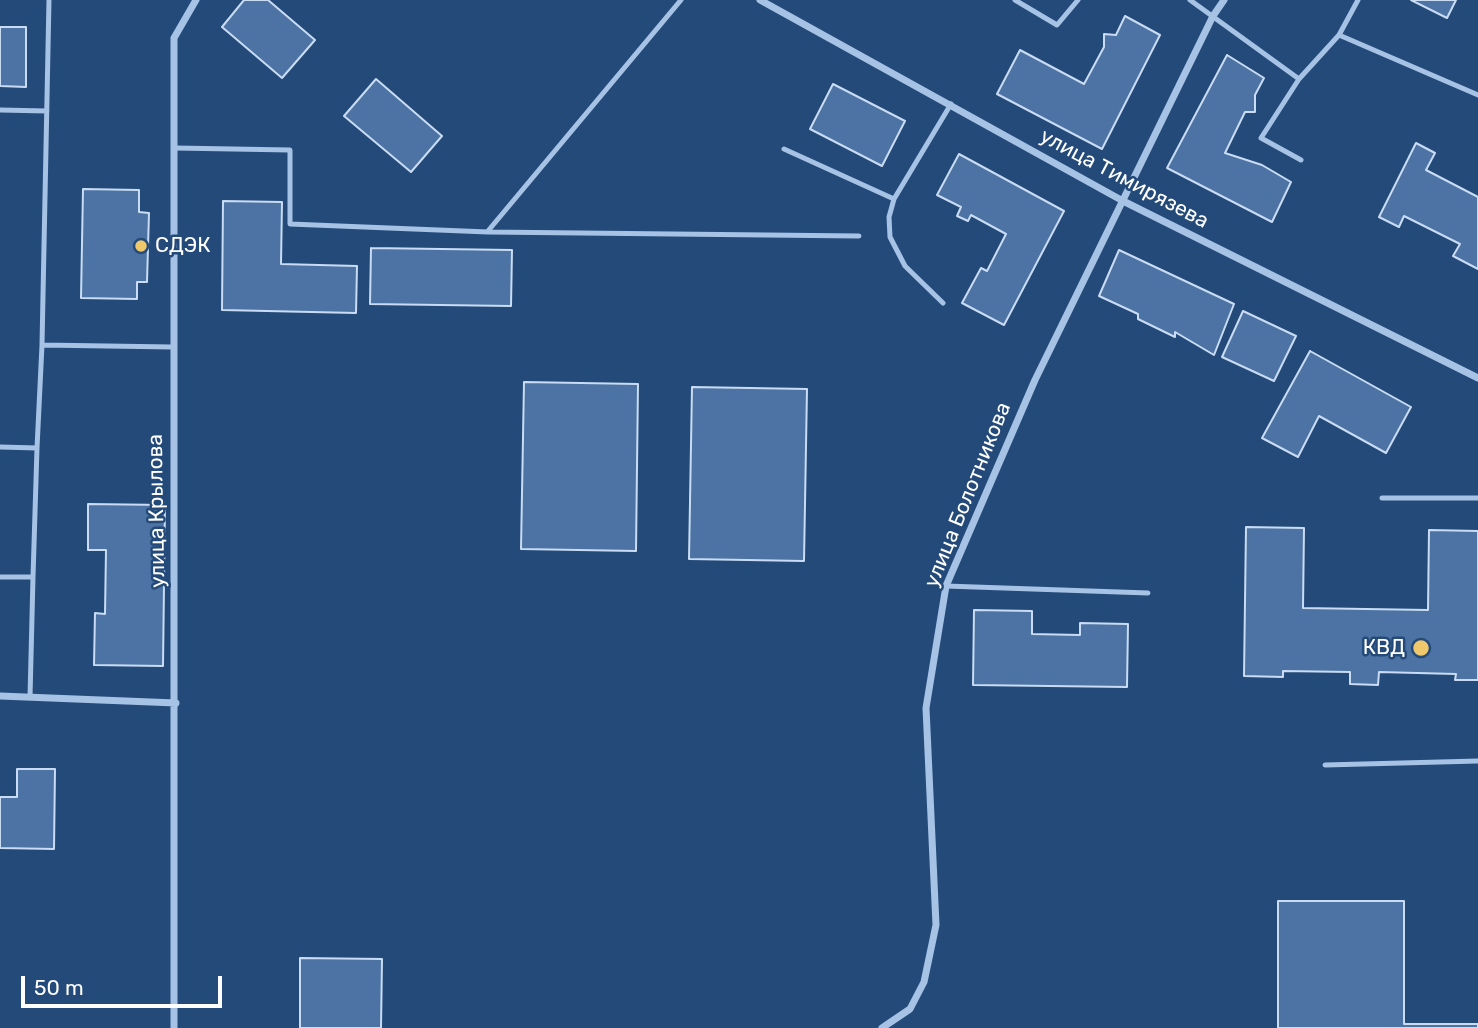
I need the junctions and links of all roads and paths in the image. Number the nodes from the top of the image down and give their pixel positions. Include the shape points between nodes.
1 (49, 0) edge
2 (196, 0) edge
3 (681, 0) edge
4 (760, 0) edge
5 (1015, 0) edge
6 (1078, 0) edge
7 (1190, 0) edge
8 (1224, 0) edge
9 (1359, 0) edge
10 (1213, 16) junction
11 (1339, 34) junction
12 (1299, 79) junction
13 (1478, 96) edge
14 (951, 104) junction
15 (0, 110) edge
16 (47, 111) junction
17 (175, 148) junction
18 (784, 149) dead end
19 (1301, 160) dead end
20 (894, 198) junction
21 (1124, 201) junction
22 (488, 232) junction
23 (859, 236) dead end
24 (943, 303) dead end
25 (42, 345) junction
26 (172, 347) junction
27 (1478, 378) edge
28 (0, 447) edge
29 (37, 447) junction
30 (1382, 498) dead end
31 (1478, 498) edge
32 (0, 577) edge
33 (33, 577) junction
34 (946, 586) junction
35 (1147, 593) dead end
36 (0, 696) edge
37 (30, 697) junction
38 (176, 703) junction
39 (1478, 761) edge
40 (1325, 765) dead end
41 (174, 1028) edge
42 (881, 1028) edge

1 - 16 lane
2 - 17 street, улица Крылова via 174,38
3 - 22 lane
4 - 14 street, улица Тимирязева
5 - 6 lane via 1057,25
7 - 10 lane
8 - 10 street, улица Болотникова
9 - 11 lane
10 - 12 lane
10 - 21 street, улица Болотникова
11 - 12 lane
11 - 13 lane
12 - 19 lane via 1261,138
14 - 20 lane
14 - 21 street, улица Тимирязева
15 - 16 lane
16 - 25 lane
17 - 22 lane via 290,150 290,223
17 - 26 street, улица Крылова
18 - 20 lane
20 - 24 lane via 890,237 905,266
21 - 27 street, улица Тимирязева
21 - 34 street, улица Болотникова via 1035,380
22 - 23 lane
25 - 26 lane
25 - 29 lane
26 - 38 street, улица Крылова
28 - 29 lane
29 - 33 lane
30 - 31 lane
32 - 33 lane
33 - 37 lane
34 - 35 lane
34 - 42 street, улица Болотникова via 926,708 936,925 925,982 910,1009
36 - 37 street
37 - 38 street
38 - 41 street, улица Крылова
39 - 40 lane

